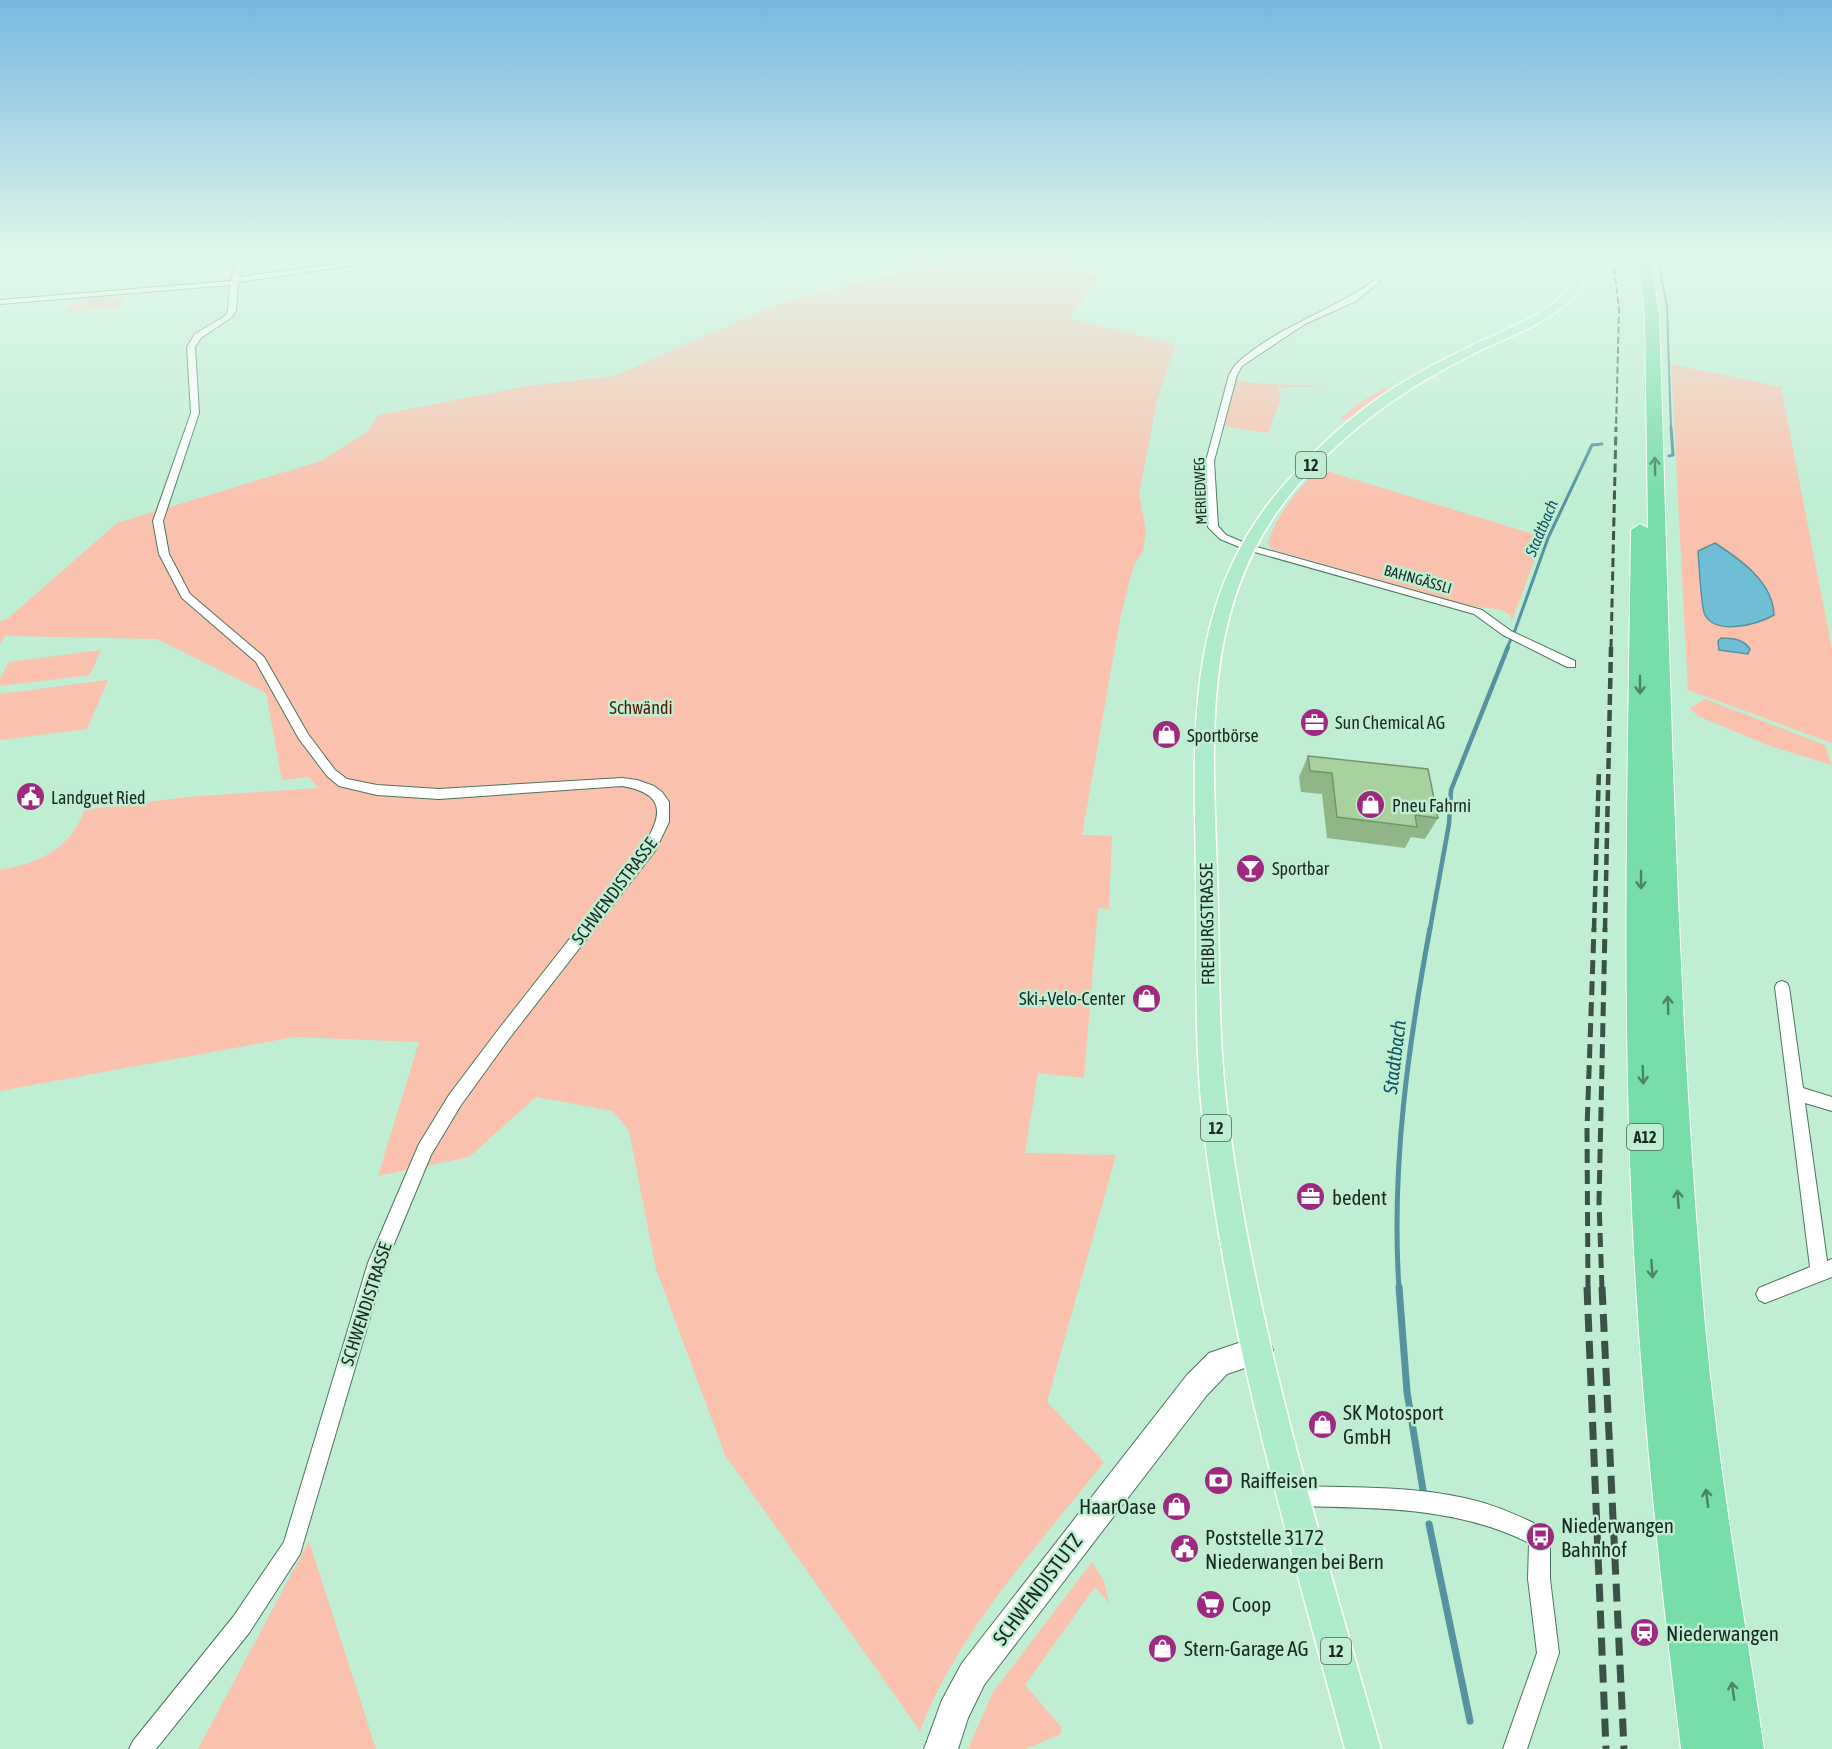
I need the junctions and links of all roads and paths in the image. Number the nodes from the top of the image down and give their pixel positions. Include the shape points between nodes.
1 (197, 339) edge
2 (1277, 339) edge
3 (1495, 339) edge
4 (1639, 339) edge
5 (1653, 339) edge
6 (1640, 463) dead end
7 (1640, 510) dead end
8 (1247, 547) junction
9 (1571, 664) dead end
10 (1782, 987) dead end
11 (1797, 1093) junction
12 (1832, 1104) edge
13 (1826, 1270) edge
14 (1765, 1294) dead end
15 (1259, 1350) junction
16 (1293, 1496) junction
17 (141, 1749) edge
18 (941, 1749) edge
19 (1363, 1749) edge
20 (1515, 1749) edge
21 (1703, 1749) edge
22 (1742, 1749) edge

1 - 17 street, SCHWENDISTRASSE via 193,343 195,413 158,521 164,554 186,596 260,660 303,736 330,773 343,783 377,790 439,794 622,782 642,785 657,794 665,805 666,815 650,847 503,1035 455,1100 425,1150 370,1282 293,1547 260,1597
2 - 8 street, MERIEDWEG via 1239,365 1233,375 1210,461 1216,532
3 - 8 main road, FREIBURGSTRASSE / 12 via 1409,385 1352,426 1279,500
4 - 6 highway
22 -> 5 highway, A12 via 1702,1463 1677,1188 1667,977
7 -> 21 highway, A12 via 1641,957 1648,1211 1666,1437
8 - 9 street, BAHNGÄSSLI via 1478,612 1507,633
8 - 15 main road, FREIBURGSTRASSE / 12 via 1223,603 1212,649 1205,719 1205,820 1213,1094 1238,1258
10 - 11 street
11 - 12 street
11 - 13 street
13 - 14 street
15 - 16 main road, FREIBURGSTRASSE / 12
15 - 18 main road, SCHWENDISTUTZ via 1219,1363 1169,1418 973,1674
16 - 19 main road, FREIBURGSTRASSE / 12
16 - 20 street via 1432,1504 1498,1516 1540,1537 1539,1578 1548,1653

